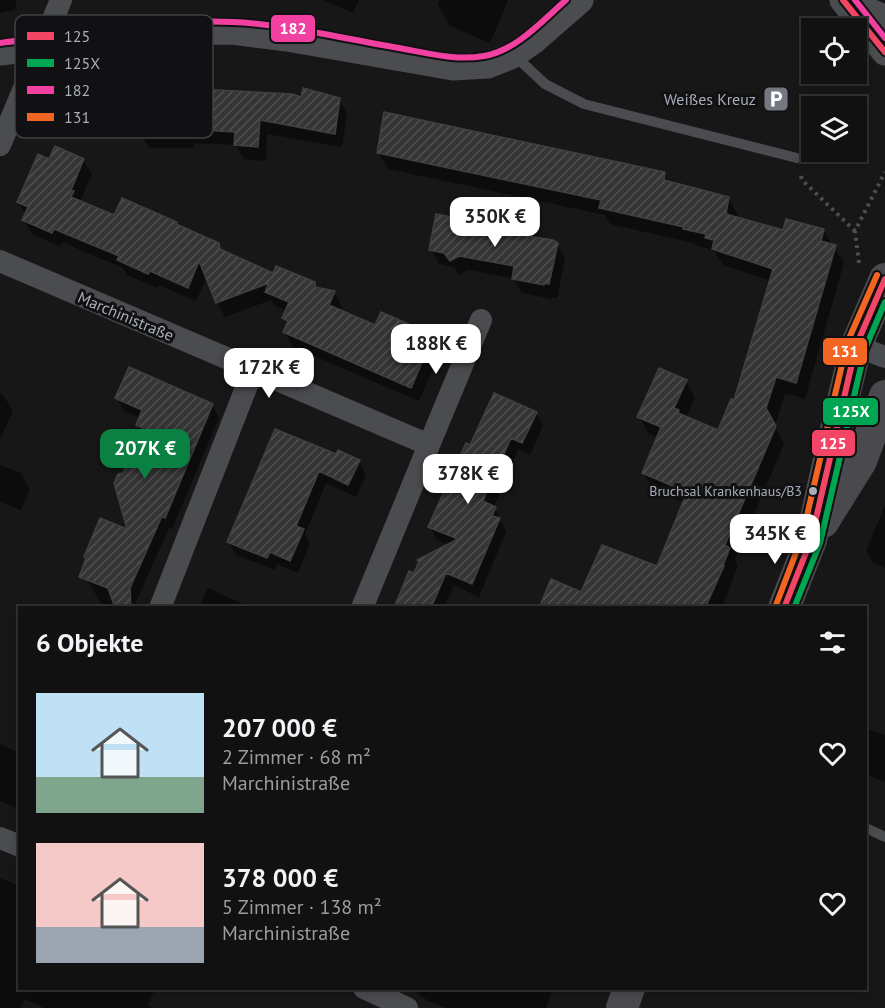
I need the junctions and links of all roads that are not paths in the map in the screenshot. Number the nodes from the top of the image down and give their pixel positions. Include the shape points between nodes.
1 (61, 0) edge
2 (580, 0) edge
3 (843, 1) edge
4 (55, 15) edge
5 (885, 18) edge
6 (213, 31) edge
7 (15, 50) edge
8 (0, 52) edge
9 (885, 52) edge
10 (513, 55) junction
11 (15, 110) edge
12 (0, 145) edge
13 (797, 158) road end
14 (0, 261) edge
15 (885, 279) edge
16 (481, 320) dead end
17 (871, 352) edge
18 (253, 370) junction
19 (885, 396) edge
20 (429, 445) junction
21 (811, 540) junction
22 (161, 606) edge
23 (363, 606) edge
24 (785, 606) edge
25 (867, 828) edge
26 (885, 837) edge
27 (0, 838) edge
28 (18, 845) edge
29 (368, 990) edge
30 (628, 990) edge
31 (407, 1008) edge
32 (621, 1008) edge

1 - 4 street
2 - 10 street
3 - 5 street
3 - 9 street
6 - 10 street via 287,38 453,67 488,65
7 - 8 street
10 - 13 lane via 545,84 584,104
11 - 12 street
14 - 18 street, Marchinistraße
15 - 17 main road
16 - 20 street
17 - 21 main road via 832,442
18 - 20 street, Marchinistraße
18 - 22 street
19 - 21 main road via 861,461
20 - 23 street
21 - 24 main road
25 - 26 lane
27 - 28 street
29 - 31 street
30 - 32 main road

